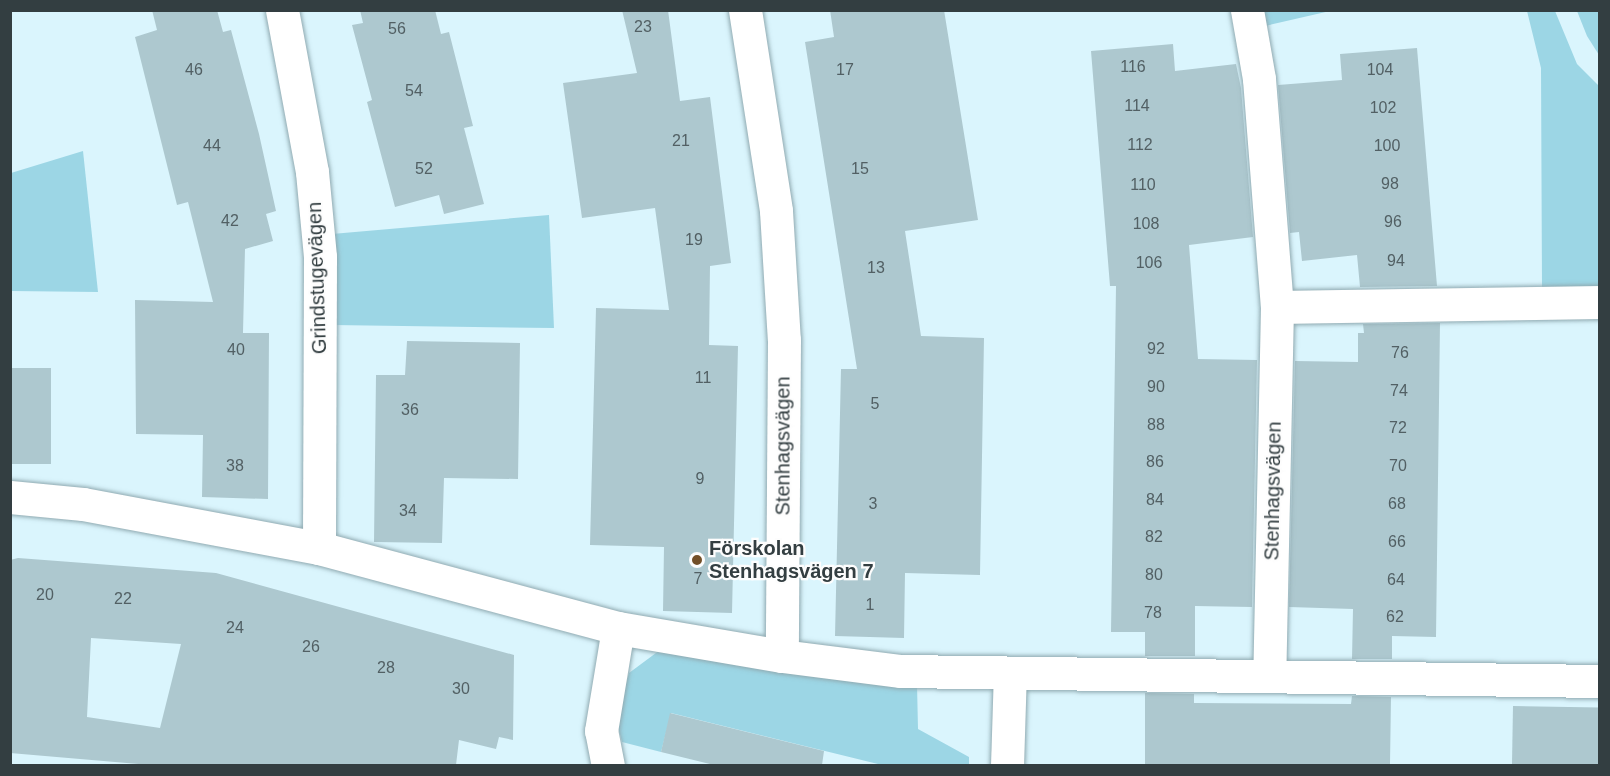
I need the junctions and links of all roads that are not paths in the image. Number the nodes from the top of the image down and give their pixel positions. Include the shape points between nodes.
1 (282, 10) edge
2 (745, 10) edge
3 (1247, 10) edge
4 (1599, 302) edge
5 (1277, 307) junction
6 (10, 498) edge
7 (319, 548) junction
8 (618, 628) junction
9 (782, 656) junction
10 (1010, 673) junction
11 (1269, 675) junction
12 (1599, 681) edge
13 (608, 765) edge
14 (1007, 765) edge

1 - 7 street, Grindstugevägen via 312,172 320,257
2 - 9 street, Stenhagsvägen via 776,211 783,328
3 - 5 street, Stenhagsvägen via 1259,79
4 - 5 street
5 - 11 street, Stenhagsvägen
6 - 7 street via 106,508
7 - 8 street
8 - 9 street
8 - 13 street via 602,731
9 - 10 street via 901,671
10 - 11 street
10 - 14 street
11 - 12 street

